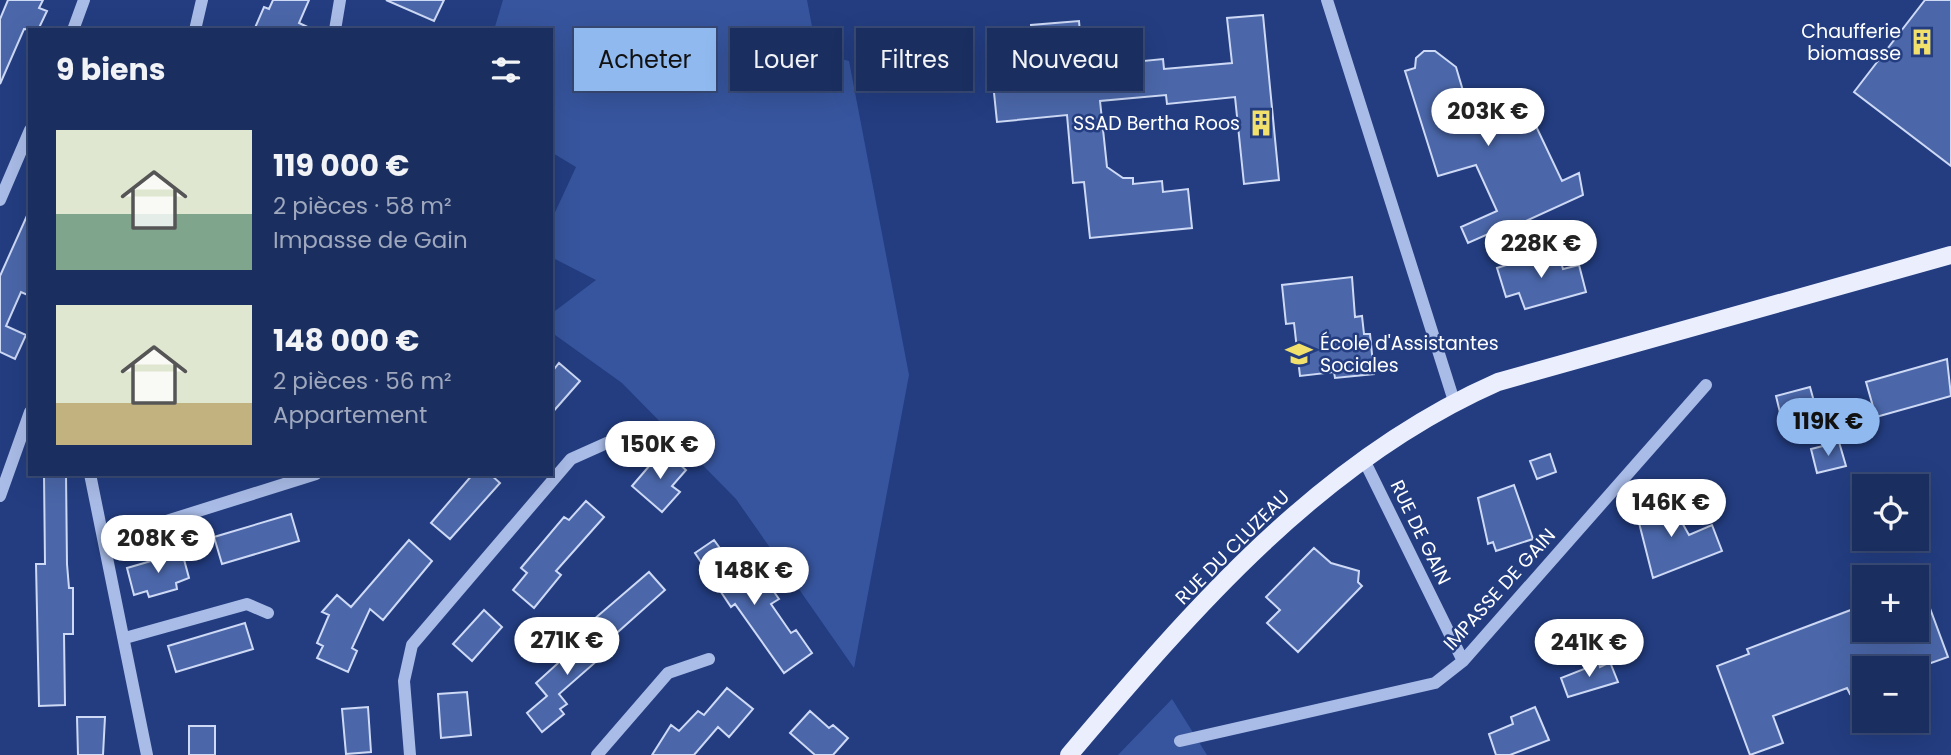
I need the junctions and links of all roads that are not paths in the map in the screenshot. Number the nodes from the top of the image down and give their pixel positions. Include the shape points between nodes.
1 (84, 0) edge
2 (202, 0) edge
3 (340, 0) edge
4 (1327, 0) edge
5 (74, 28) edge
6 (195, 28) edge
7 (335, 28) edge
8 (28, 135) edge
9 (0, 200) edge
10 (1951, 255) edge
11 (1706, 385) dead end
12 (1454, 401) junction
13 (28, 418) edge
14 (609, 442) dead end
15 (1363, 458) junction
16 (90, 476) edge
17 (310, 476) edge
18 (0, 496) edge
19 (106, 540) junction
20 (268, 613) dead end
21 (125, 638) junction
22 (709, 659) dead end
23 (1463, 661) junction
24 (1180, 741) dead end
25 (147, 755) edge
26 (410, 755) edge
27 (597, 755) edge
28 (1069, 755) edge

1 - 5 street
2 - 6 street
3 - 7 street
4 - 12 street
8 - 9 street
10 - 12 main road, RUE DU CLUZEAU via 1497,382
11 - 23 street, IMPASSE DE GAIN
12 - 15 main road, RUE DU CLUZEAU
13 - 18 street
14 - 26 street via 571,459 412,645 404,681
15 - 23 street, RUE DE GAIN
15 - 28 main road, RUE DU CLUZEAU via 1296,510
16 - 19 street
17 - 19 street
19 - 21 street
20 - 21 street via 247,604
21 - 25 street
22 - 27 street via 668,673
23 - 24 street, IMPASSE DE GAIN via 1436,683

